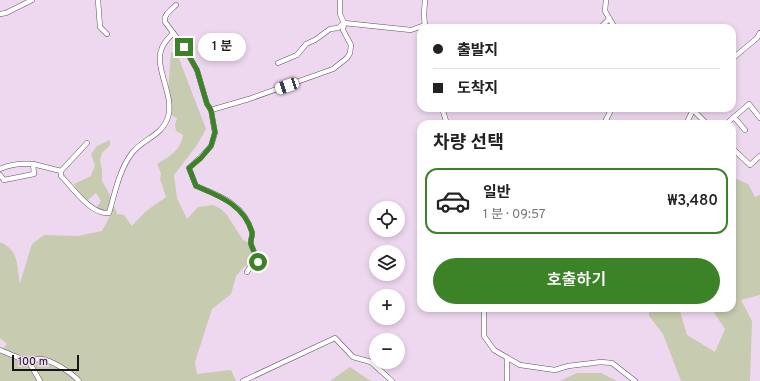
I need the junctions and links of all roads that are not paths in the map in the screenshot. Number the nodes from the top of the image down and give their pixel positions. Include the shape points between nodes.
1 (32, 0) edge
2 (98, 0) edge
3 (340, 0) edge
4 (425, 0) edge
5 (606, 0) edge
6 (176, 5) dead end
7 (0, 14) edge
8 (608, 19) junction
9 (344, 24) junction
10 (425, 24) edge
11 (604, 24) edge
12 (612, 24) edge
13 (417, 29) edge
14 (173, 33) junction
15 (760, 33) edge
16 (107, 34) dead end
17 (736, 56) edge
18 (278, 62) dead end
19 (211, 110) junction
20 (696, 112) edge
21 (734, 117) junction
22 (760, 118) edge
23 (703, 120) edge
24 (731, 120) edge
25 (745, 130) dead end
26 (87, 143) dead end
27 (736, 152) edge
28 (760, 156) edge
29 (33, 164) junction
30 (0, 169) edge
31 (61, 171) junction
32 (0, 174) edge
33 (247, 272) dead end
34 (484, 312) edge
35 (0, 350) edge
36 (507, 358) junction
37 (29, 362) junction
38 (507, 380) dead end
39 (40, 381) edge
40 (79, 381) edge
41 (244, 381) edge
42 (392, 381) edge
43 (635, 381) edge

1 - 7 street
2 - 16 street via 100,28
3 - 9 street via 340,14
4 - 10 street
5 - 8 street via 605,11
6 - 14 street via 164,19
8 - 11 street
8 - 12 street
9 - 13 street
9 - 18 street via 330,29 306,44 297,55
9 - 19 street via 343,30 351,46 350,53 333,69
14 - 19 street via 197,70
14 - 31 street via 161,50 161,68 170,110 168,118 159,132 144,141 124,165 109,213 93,209 61,176
15 - 17 street
19 - 33 street via 215,132 211,146 189,168 196,186 222,197 245,216 253,234 251,242 258,262
20 - 23 street
21 - 22 street via 748,104
21 - 24 street
21 - 25 street
26 - 31 street
27 - 28 street via 750,165
29 - 30 street via 11,164
29 - 31 street
29 - 32 street via 34,174 4,180
34 - 36 street via 484,336 494,350
35 - 37 street
36 - 38 street
36 - 43 street via 520,365 555,370 568,366 612,363
37 - 39 street
37 - 40 street via 39,359 59,365
41 - 42 street via 335,338 353,356 371,362

